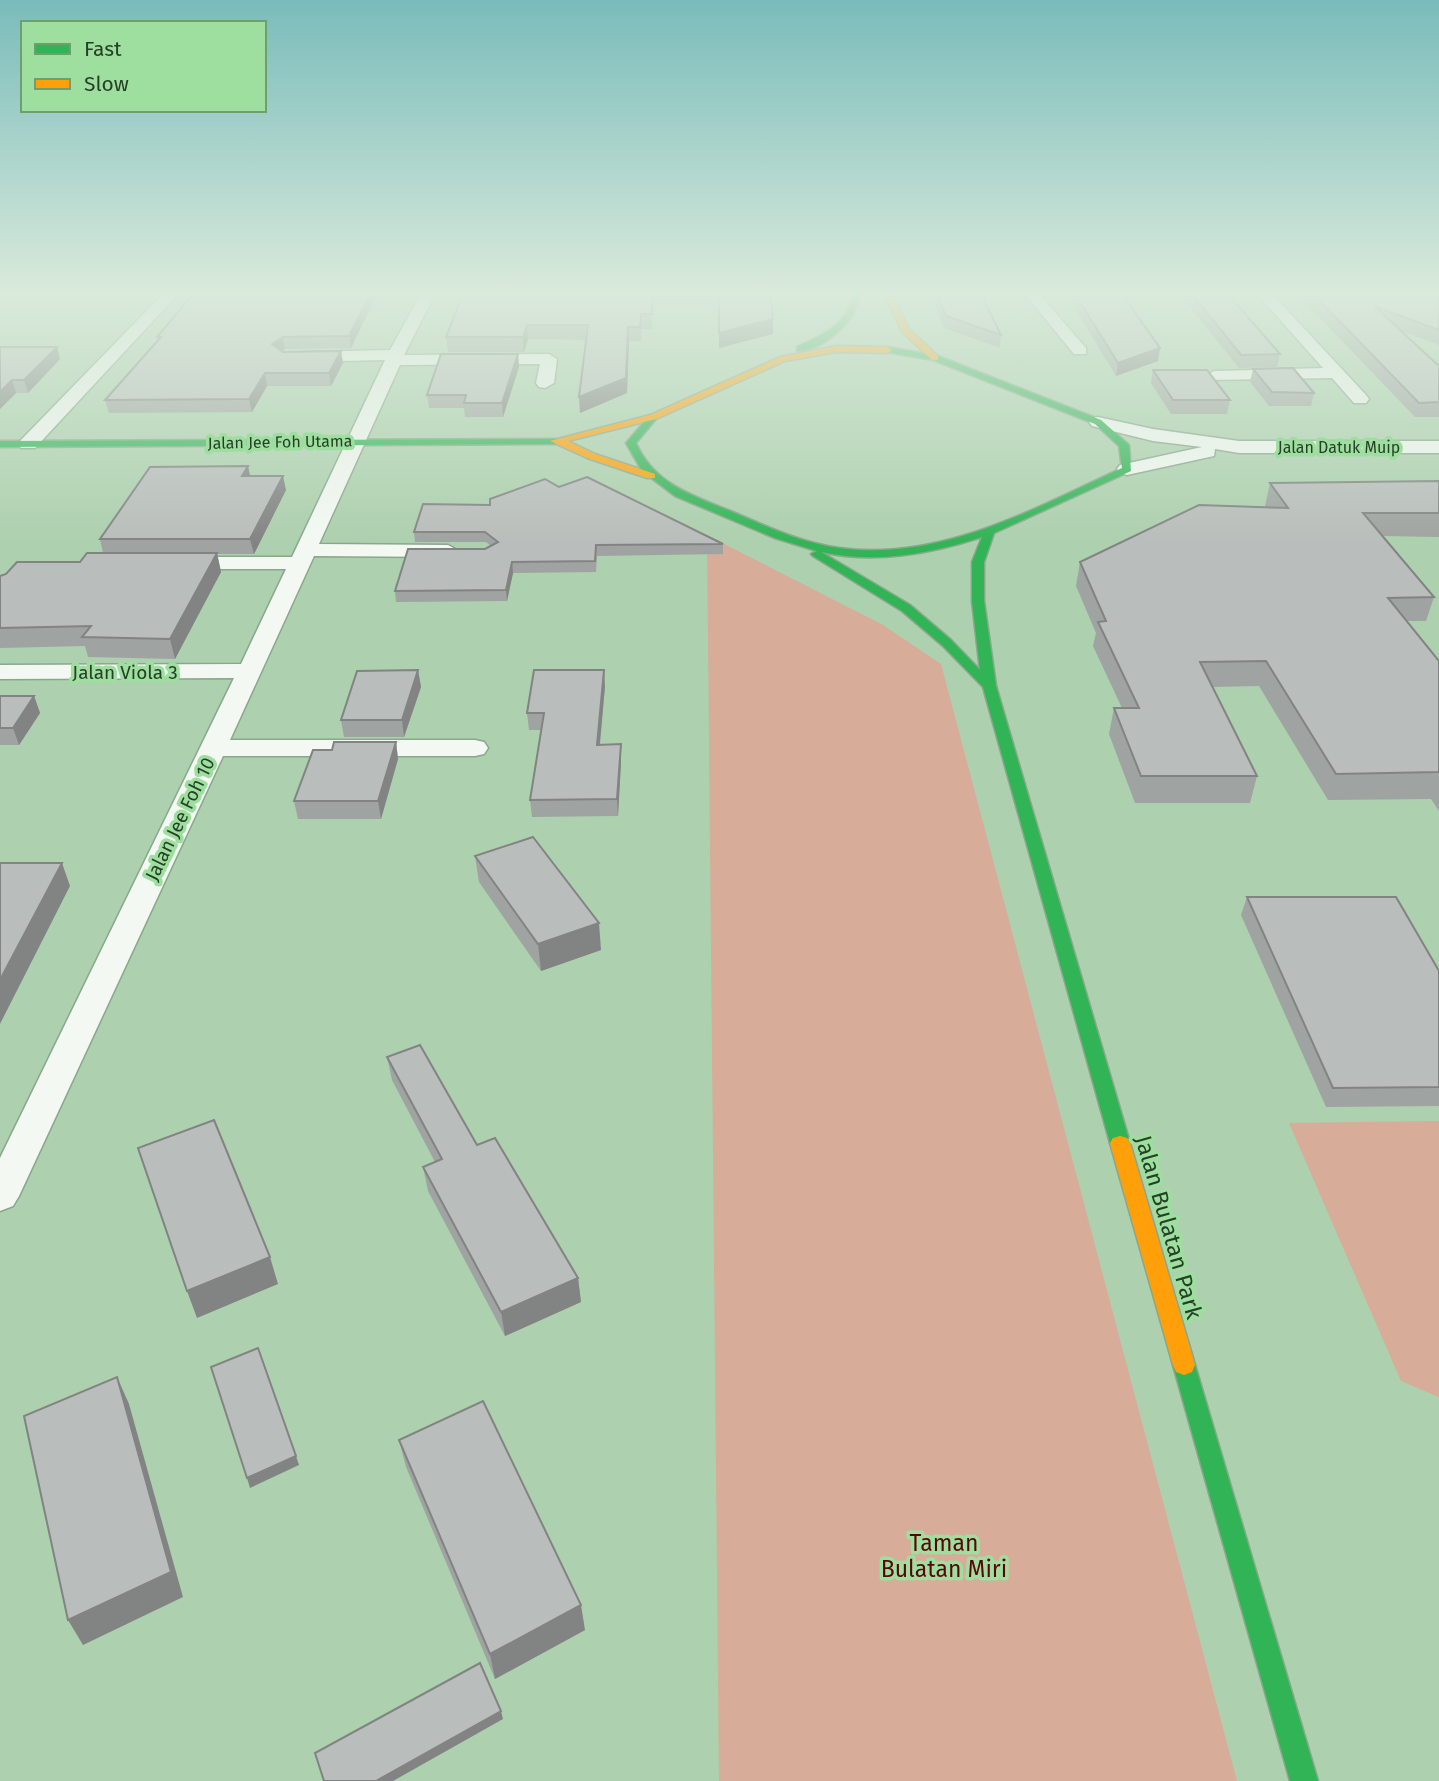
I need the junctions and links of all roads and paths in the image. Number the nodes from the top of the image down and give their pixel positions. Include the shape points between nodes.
1 (92, 377) edge
2 (386, 377) edge
3 (546, 377) edge
4 (742, 377) edge
5 (984, 377) edge
6 (1341, 377) edge
7 (545, 383) dead end
8 (1360, 399) dead end
9 (653, 417) junction
10 (1098, 422) junction
11 (358, 441) junction
12 (560, 441) junction
13 (0, 444) edge
14 (29, 444) junction
15 (1238, 447) junction
16 (1439, 447) edge
17 (1127, 468) junction
18 (651, 476) junction
19 (990, 529) junction
20 (801, 544) junction
21 (472, 551) edge
22 (302, 557) junction
23 (163, 563) edge
24 (249, 671) junction
25 (0, 672) edge
26 (989, 686) junction
27 (215, 748) junction
28 (475, 748) dead end
29 (0, 1196) edge
30 (1304, 1781) edge

1 - 14 street
2 - 11 street, Jalan Jee Foh 10
3 - 7 street
4 - 9 street
5 - 10 street
6 - 8 street
9 - 12 street
9 - 18 street via 631,443 638,462
10 - 15 street
10 - 17 street via 1124,445
11 - 12 street, Jalan Jee Foh Utama
11 - 14 street, Jalan Jee Foh Utama
11 - 22 street, Jalan Jee Foh 10
12 - 18 street
13 - 14 street, Jalan Jee Foh Utama
15 - 16 street, Jalan Datuk Muip
15 - 17 street
17 - 19 street
18 - 20 street via 711,508
19 - 20 street via 897,553 857,555
19 - 26 street, Jalan Bulatan Park via 978,562
20 - 26 street via 906,608
21 - 22 street
22 - 23 street
22 - 24 street, Jalan Jee Foh 10
24 - 25 street, Jalan Viola 3
24 - 27 street, Jalan Jee Foh 10
26 - 30 street, Jalan Bulatan Park
27 - 28 street
27 - 29 street, Jalan Jee Foh 10

